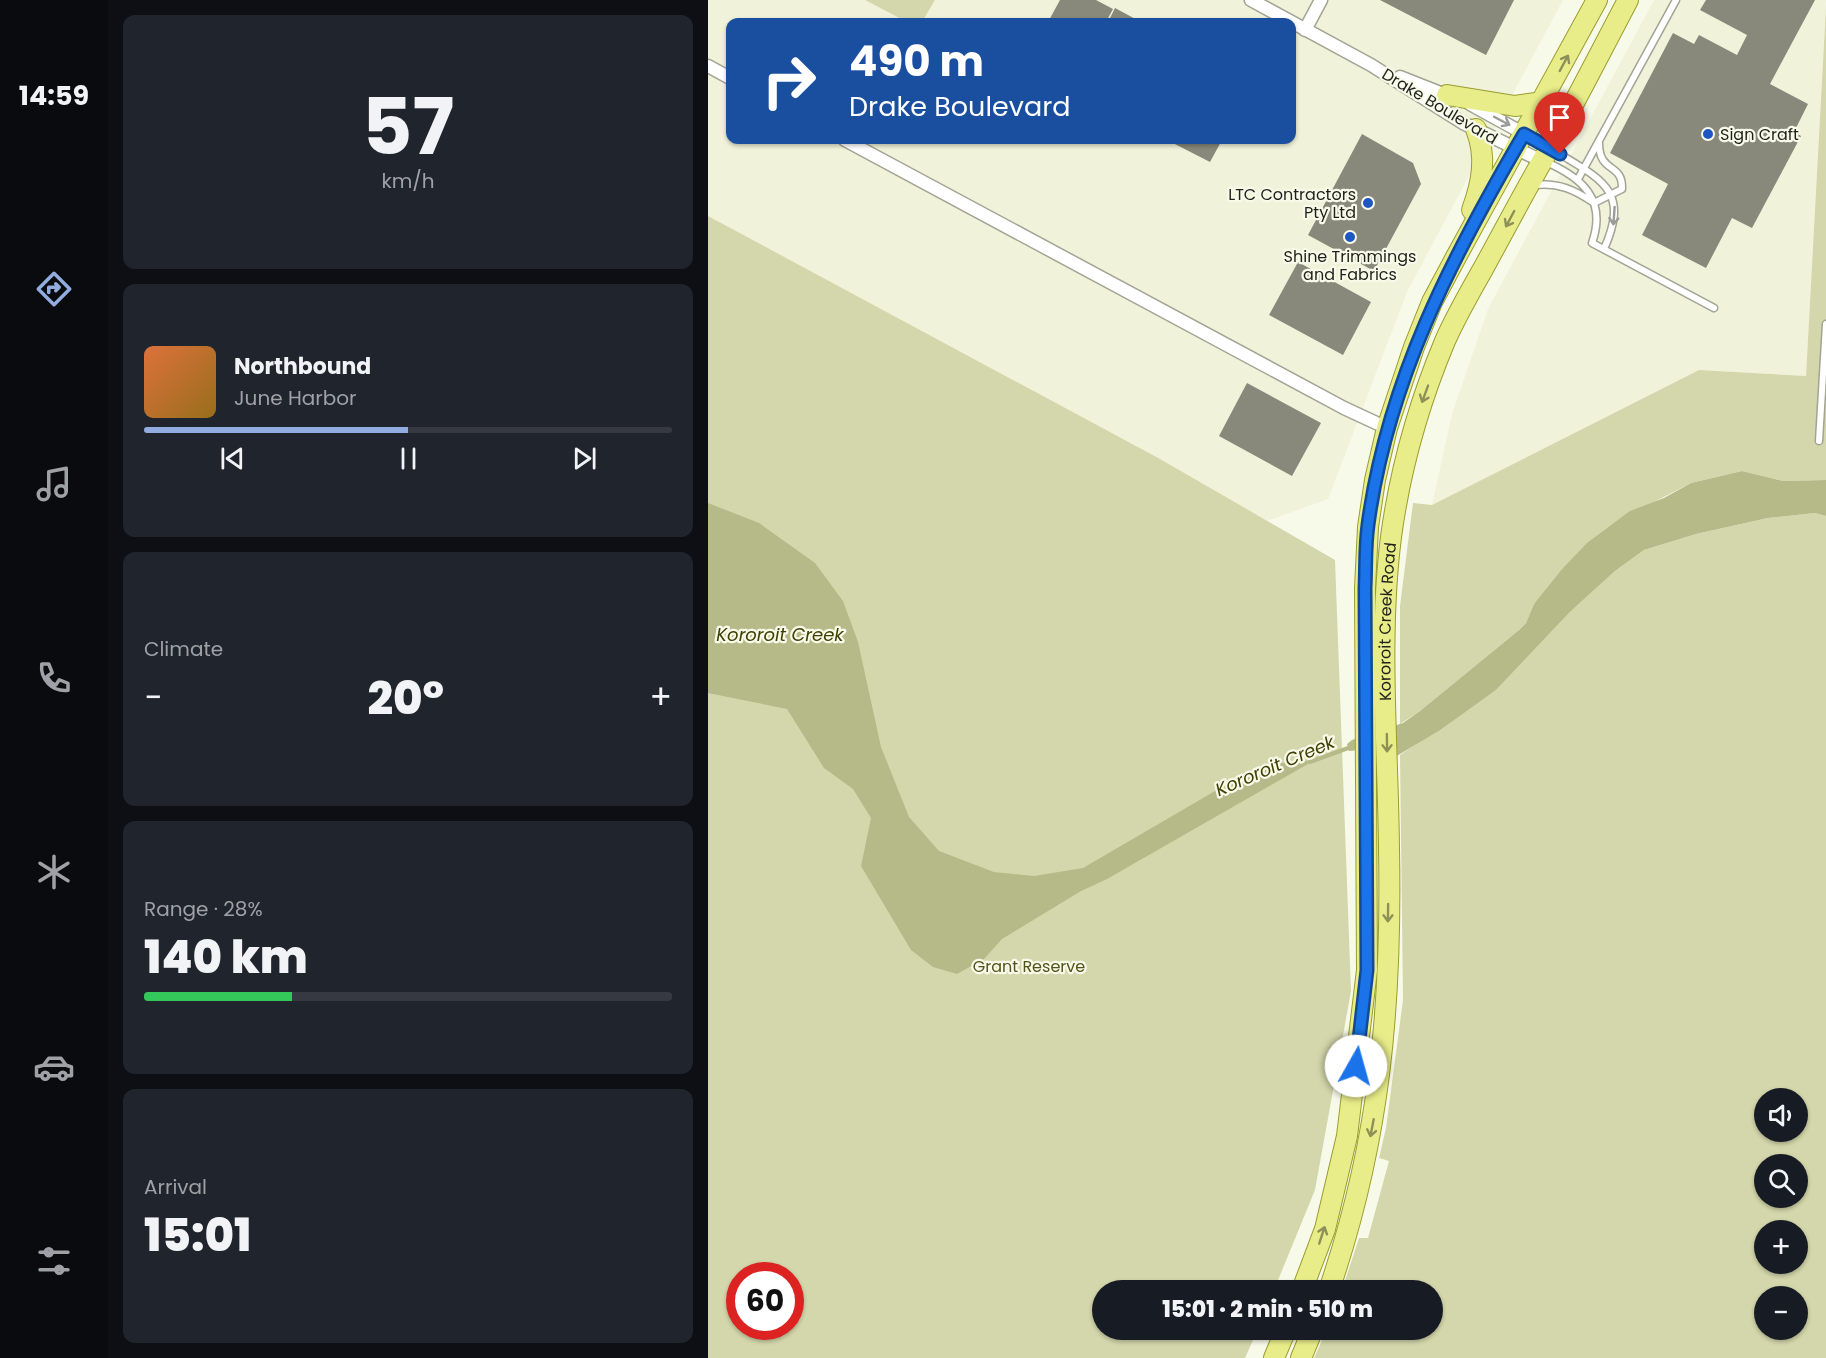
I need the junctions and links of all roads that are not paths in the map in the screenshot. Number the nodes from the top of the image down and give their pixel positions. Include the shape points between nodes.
1 (1251, 0) edge
2 (1321, 0) edge
3 (1628, 0) edge
4 (1676, 0) edge
5 (1595, 3) edge
6 (1283, 18) edge
7 (1296, 25) edge
8 (1305, 30) junction
9 (1371, 65) junction
10 (708, 66) edge
11 (726, 76) edge
12 (1447, 95) junction
13 (1543, 102) junction
14 (1476, 129) junction
15 (1599, 141) junction
16 (1520, 142) junction
17 (852, 144) edge
18 (1546, 154) junction
19 (1584, 168) junction
20 (1578, 179) junction
21 (1528, 186) junction
22 (1612, 196) junction
23 (1594, 203) junction
24 (1604, 249) junction
25 (1456, 257) junction
26 (1714, 308) dead end
27 (1826, 324) edge
28 (1387, 428) junction
29 (1819, 441) dead end
30 (1306, 1280) edge
31 (1332, 1280) edge
32 (1281, 1340) edge
33 (1308, 1340) edge
34 (1274, 1358) edge
35 (1301, 1358) edge

1 - 6 street, Drake Boulevard
2 - 8 street
3 - 18 main road, Kororoit Creek Road
4 - 15 lane
13 -> 5 main road, Kororoit Creek Road
7 - 8 street, Drake Boulevard
8 - 9 street, Drake Boulevard
9 - 12 street, Drake Boulevard
9 - 14 street, Drake Boulevard
10 - 11 street
12 - 13 main road via 1515,106
12 -> 16 street, Drake Boulevard via 1472,105
13 - 16 main road, Kororoit Creek Road
14 - 16 street, Drake Boulevard
14 - 25 main road via 1482,149 1482,174
15 - 19 lane
15 - 22 lane via 1599,156 1618,173 1622,183 1622,189
16 - 18 street, Drake Boulevard
16 - 18 street, Drake Boulevard
16 - 25 main road, Kororoit Creek Road
17 - 28 street
18 - 19 lane
18 - 20 lane
18 - 21 main road, Kororoit Creek Road
19 - 20 lane
19 - 22 lane
20 - 23 lane
21 - 23 lane via 1558,185
21 -> 31 main road, Kororoit Creek Road via 1450,330 1418,415 1392,536 1386,684 1387,995 1376,1111 1348,1233
22 - 23 lane
22 -> 24 lane via 1614,222
23 - 24 lane via 1597,230 1592,243
24 - 26 lane
25 - 28 main road, Kororoit Creek Road via 1432,302
27 - 29 lane
30 -> 28 main road, Kororoit Creek Road via 1325,1229 1347,1136 1367,970 1365,588 1368,527
32 - 34 main road
33 - 35 main road

